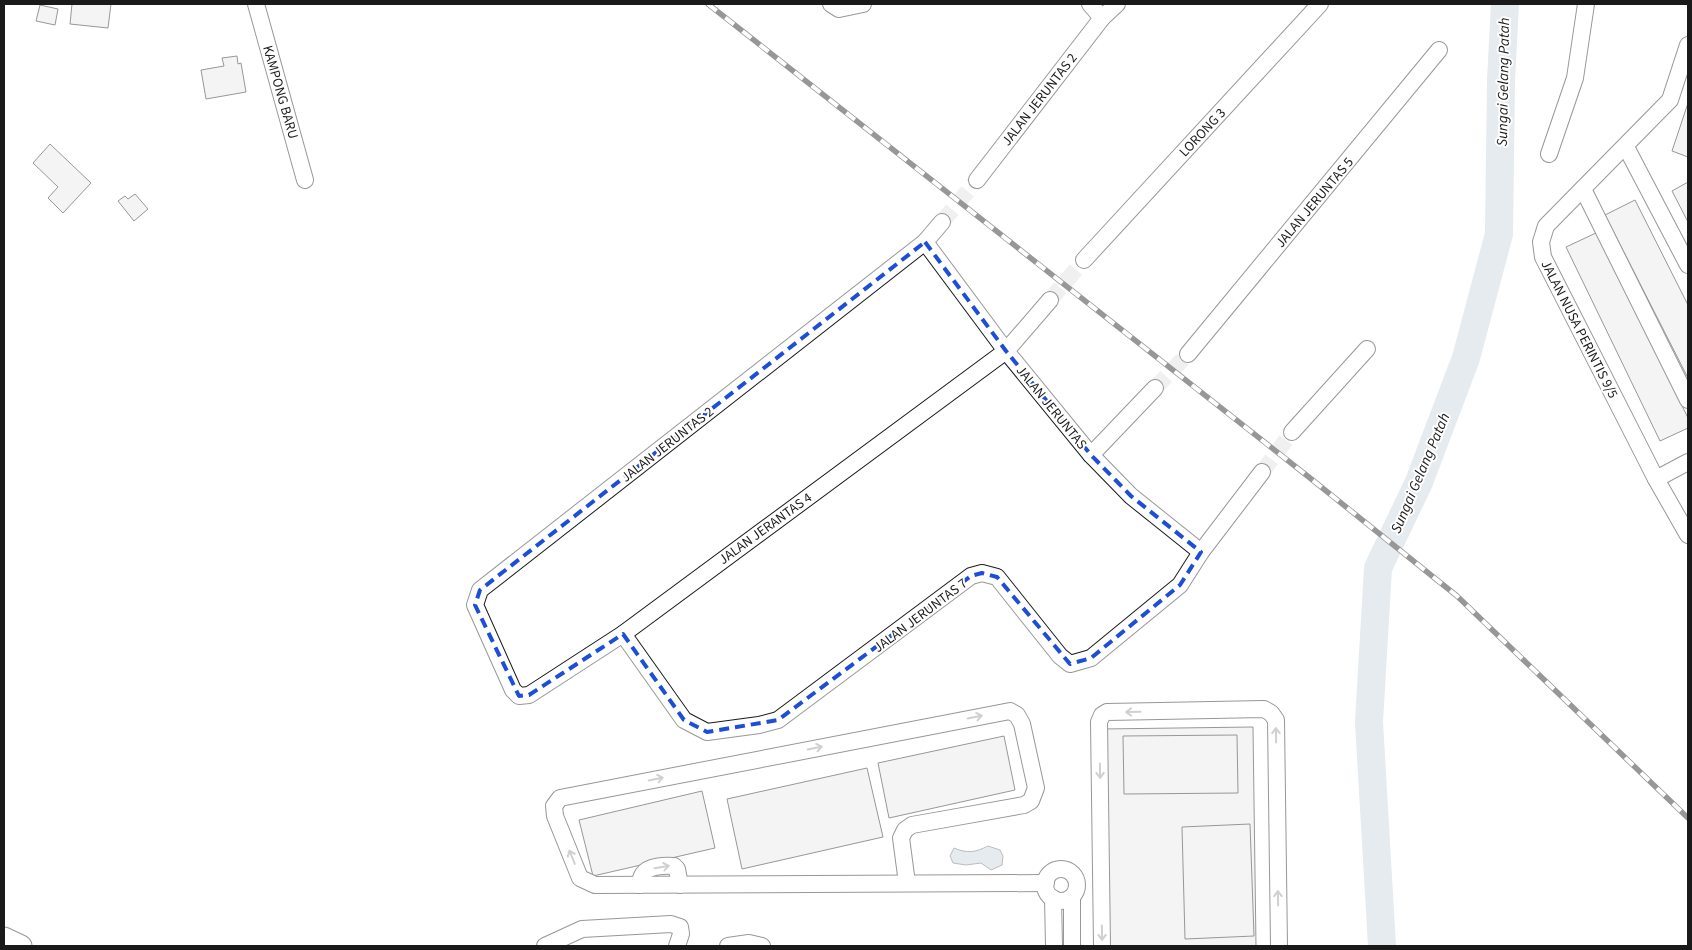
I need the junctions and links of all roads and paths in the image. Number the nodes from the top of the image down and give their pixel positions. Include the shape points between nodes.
1 (256, 4) edge
2 (831, 4) edge
3 (863, 4) edge
4 (1090, 4) edge
5 (1117, 4) edge
6 (1320, 4) edge
7 (1586, 4) edge
8 (1102, 18) junction
9 (1688, 45) edge
10 (1439, 50) dead end
11 (1626, 147) junction
12 (1549, 154) dead end
13 (306, 180) dead end
14 (976, 180) tunnel mouth
15 (1583, 189) junction
16 (942, 222) tunnel mouth
17 (925, 242) junction
18 (1084, 260) tunnel mouth
19 (1688, 265) edge
20 (1050, 300) tunnel mouth
21 (1367, 349) dead end
22 (1006, 351) junction
23 (1188, 354) tunnel mouth
24 (1154, 388) tunnel mouth
25 (1688, 400) edge
26 (1292, 432) tunnel mouth
27 (1091, 455) junction
28 (1688, 462) edge
29 (1262, 472) tunnel mouth
30 (1656, 479) junction
31 (1688, 535) edge
32 (1202, 552) junction
33 (622, 634) junction
34 (519, 696) joint
35 (1046, 883) junction
36 (907, 884) junction
37 (1072, 897) junction
38 (1053, 898) junction
39 (4, 938) edge
40 (732, 945) edge
41 (21, 946) edge
42 (546, 946) edge
43 (677, 946) edge
44 (762, 946) edge
45 (1054, 946) edge
46 (1072, 946) edge
47 (1102, 946) edge
48 (1279, 946) edge

1 - 13 street, KAMPONG BARU
2 - 3 street via 839,9
4 - 8 street
5 - 8 street, JALAN JERUNTAS 2
6 - 18 street, LORONG 3
7 - 12 street via 1575,78
8 - 14 street, JALAN JERUNTAS 2
9 - 11 street, JALAN NUSA PERINTIS 9/5 via 1670,100
10 - 23 street, JALAN JERUNTAS 5
11 - 15 street, JALAN NUSA PERINTIS 9/5
11 - 19 street
15 - 25 street
15 - 30 street, JALAN NUSA PERINTIS 9/5 via 1546,226 1541,242 1543,257
16 - 17 street, JALAN JERUNTAS 2
17 - 22 street, JALAN JERUNTAS
17 - 34 street, JALAN JERUNTAS 2 via 480,590 475,605 513,690
20 - 22 street
21 - 26 street
22 - 27 street, JALAN JERUNTAS
22 - 33 street, JALAN JERANTAS 4
24 - 27 street
27 - 32 street, JALAN JERUNTAS via 1131,496
28 - 30 street
29 - 32 street
30 - 31 street, JALAN NUSA PERINTIS 9/5
32 - 33 street, JALAN JERUNTAS 7 via 1180,585 1091,658 1070,664 1060,656 997,577 982,573 972,576 778,720 707,732 684,720
33 - 34 street, JALAN JERANTAS 4 via 529,695
35 - 36 street
35 - 37 street via 1047,877 1055,870 1066,870 1077,882
35 - 38 street
36 -> 36 street via 680,885 677,869 670,865 648,869 639,885 595,885 580,878 554,806 560,798 1010,711 1017,715 1022,724 1036,788 1031,801 1024,805 912,825 901,838
37 - 38 street via 1060,901
37 - 46 street
38 - 45 street
39 - 41 main road
40 - 44 street via 749,943
42 - 43 street via 582,929 671,924 680,927
48 -> 47 street via 1276,720 1264,709 1107,712 1102,715 1099,722

